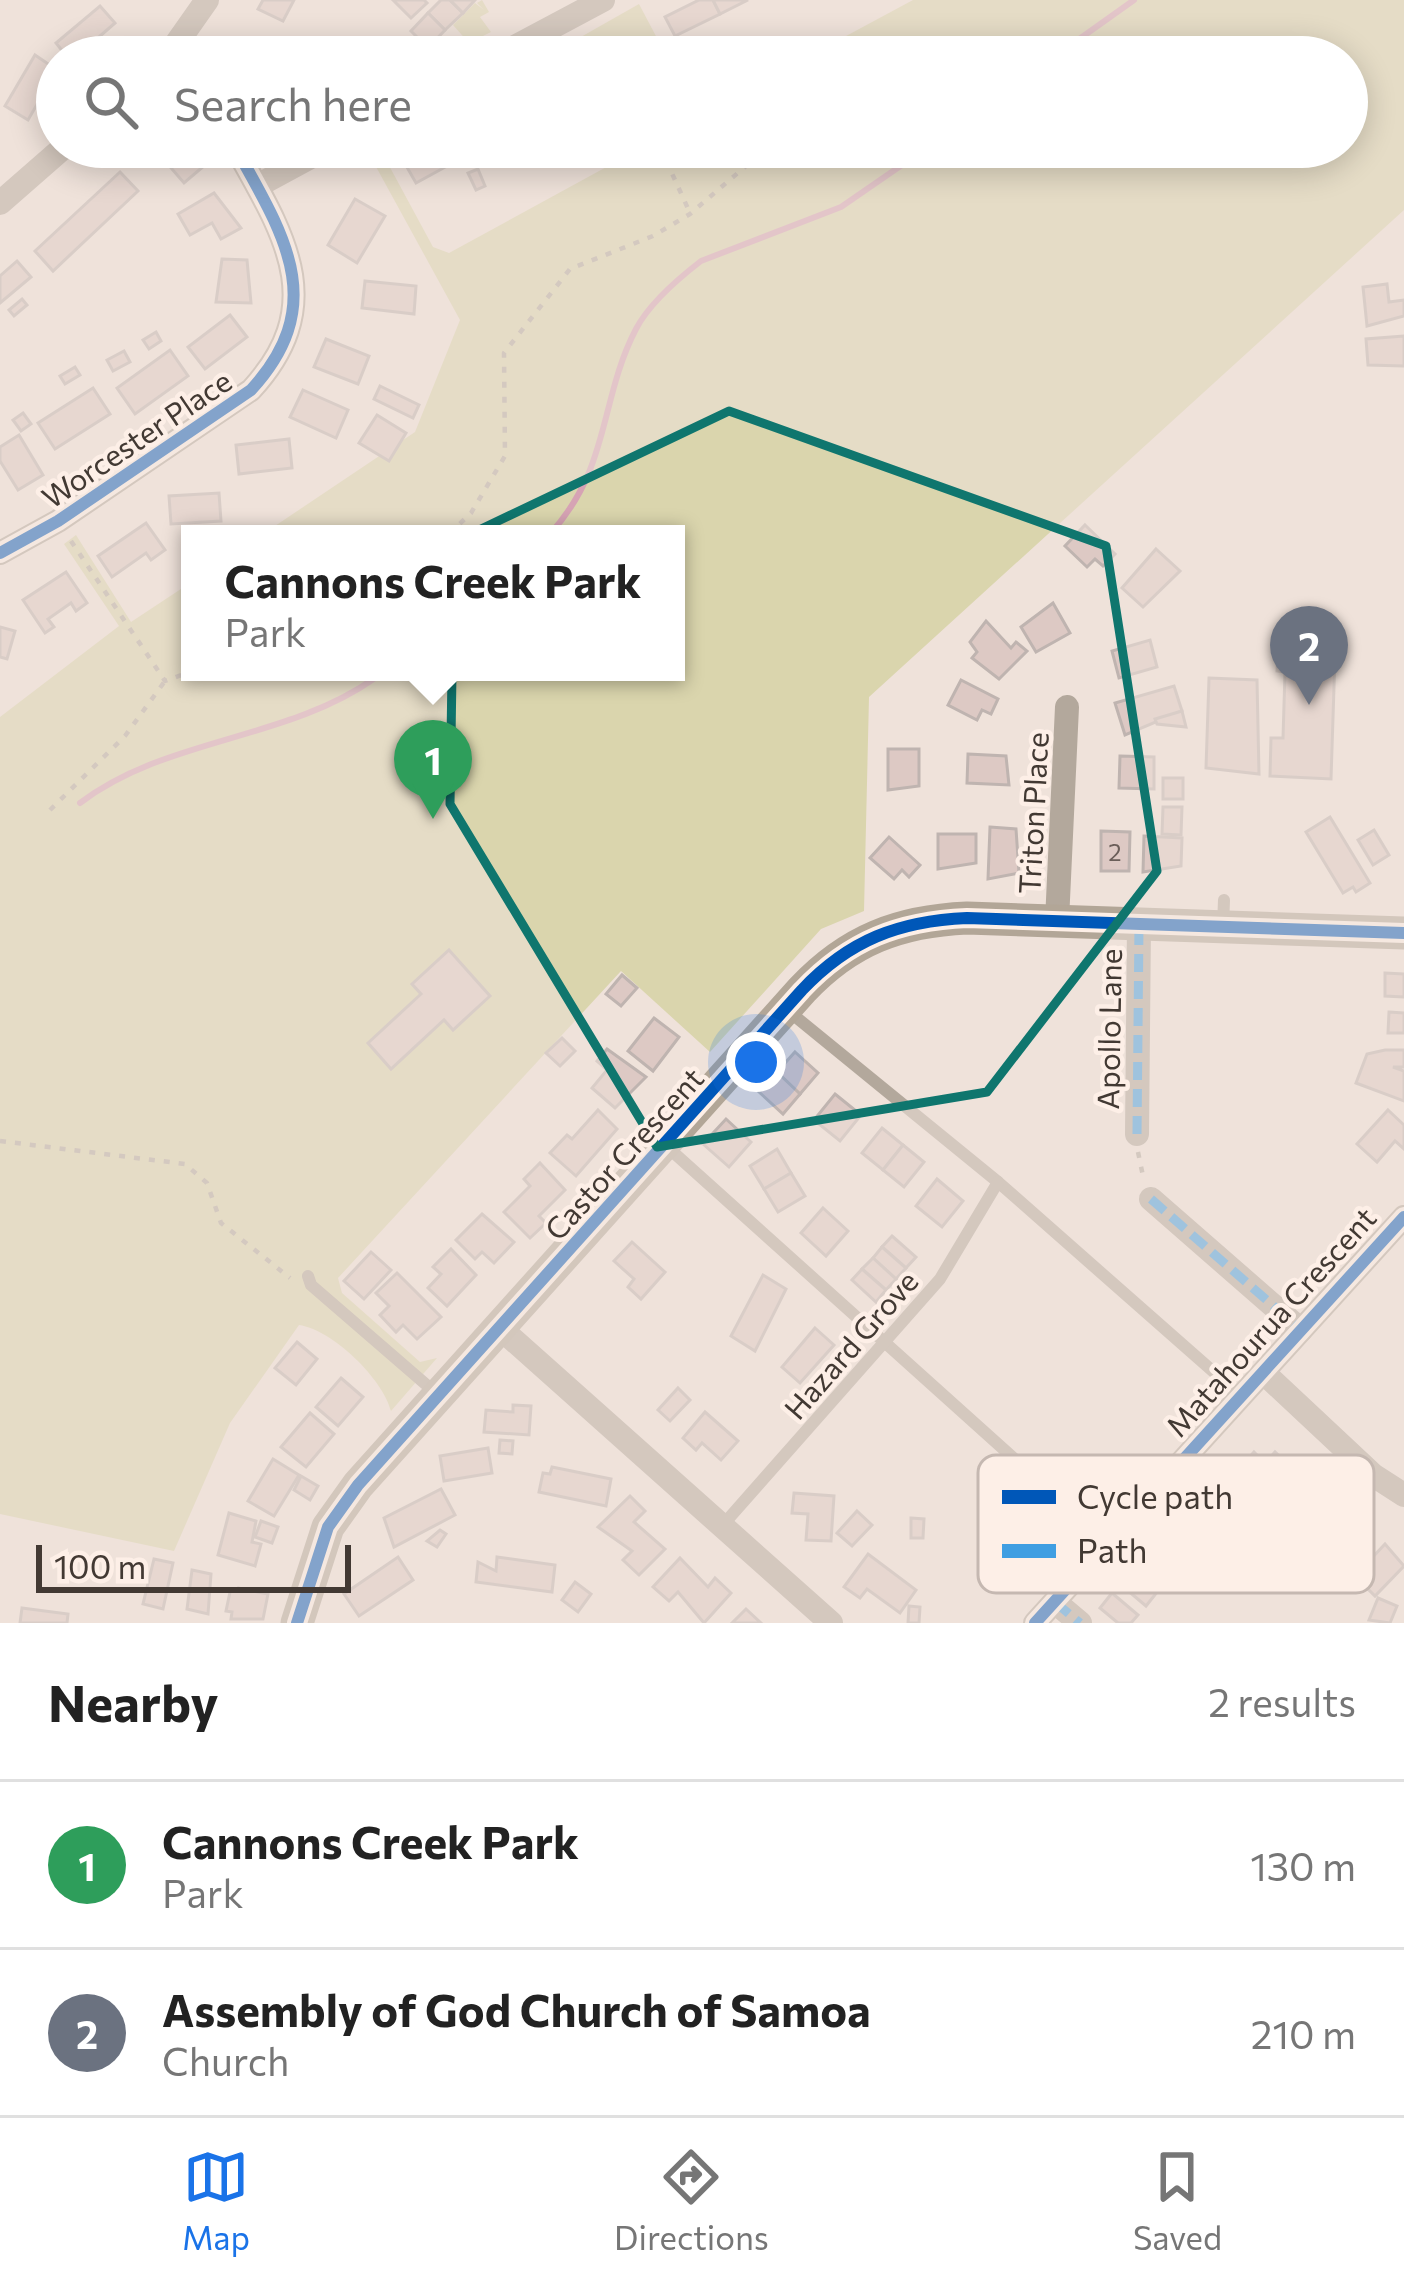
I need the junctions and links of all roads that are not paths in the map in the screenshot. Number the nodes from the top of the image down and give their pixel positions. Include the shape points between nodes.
1 (207, 0) edge
2 (603, 0) edge
3 (184, 36) edge
4 (535, 36) edge
5 (40, 168) edge
6 (246, 168) edge
7 (289, 168) edge
8 (256, 186) junction
9 (0, 203) edge
10 (0, 553) edge
11 (1067, 707) dead end
12 (1057, 921) junction
13 (1139, 924) junction
14 (1404, 933) edge
15 (785, 1008) junction
16 (1137, 1134) road end
17 (663, 1144) junction
18 (998, 1182) junction
19 (1151, 1198) road end
20 (1404, 1217) edge
21 (308, 1276) road end
22 (499, 1327) junction
23 (1300, 1330) junction
24 (884, 1342) junction
25 (1264, 1373) junction
26 (438, 1394) junction
27 (1243, 1397) junction
28 (1009, 1455) edge
29 (1190, 1455) edge
30 (1352, 1455) edge
31 (1374, 1476) edge
32 (1404, 1495) edge
33 (722, 1526) junction
34 (1063, 1593) edge
35 (1055, 1602) junction
36 (297, 1623) edge
37 (831, 1623) edge
38 (1035, 1623) edge
39 (1079, 1623) edge

1 - 3 street
2 - 4 street
5 - 9 street
6 - 8 street, Worcester Place
7 - 8 street
8 - 10 street, Worcester Place via 298,298 275,364 251,390
11 - 12 street, Triton Place
12 - 13 street, Castor Crescent
12 - 15 street, Castor Crescent via 898,926 839,955
13 - 14 street, Castor Crescent via 1223,914
13 - 16 street, Apollo Lane
15 - 17 street, Castor Crescent
15 - 18 lane
17 - 22 street, Castor Crescent
17 - 24 lane
18 - 24 lane, Hazard Grove via 940,1279
18 - 27 lane
19 - 23 street
20 - 23 street, Matahourua Crescent
21 - 26 lane
22 - 26 street, Castor Crescent
22 - 33 street
23 - 25 street, Matahourua Crescent
24 - 28 lane
24 - 33 lane, Hazard Grove
25 - 27 street, Matahourua Crescent
25 - 30 street
26 - 36 street, Castor Crescent via 328,1527
27 - 29 street, Matahourua Crescent
31 - 32 street
33 - 37 street
34 - 35 street, Matahourua Crescent
35 - 38 street, Matahourua Crescent
35 - 39 street

